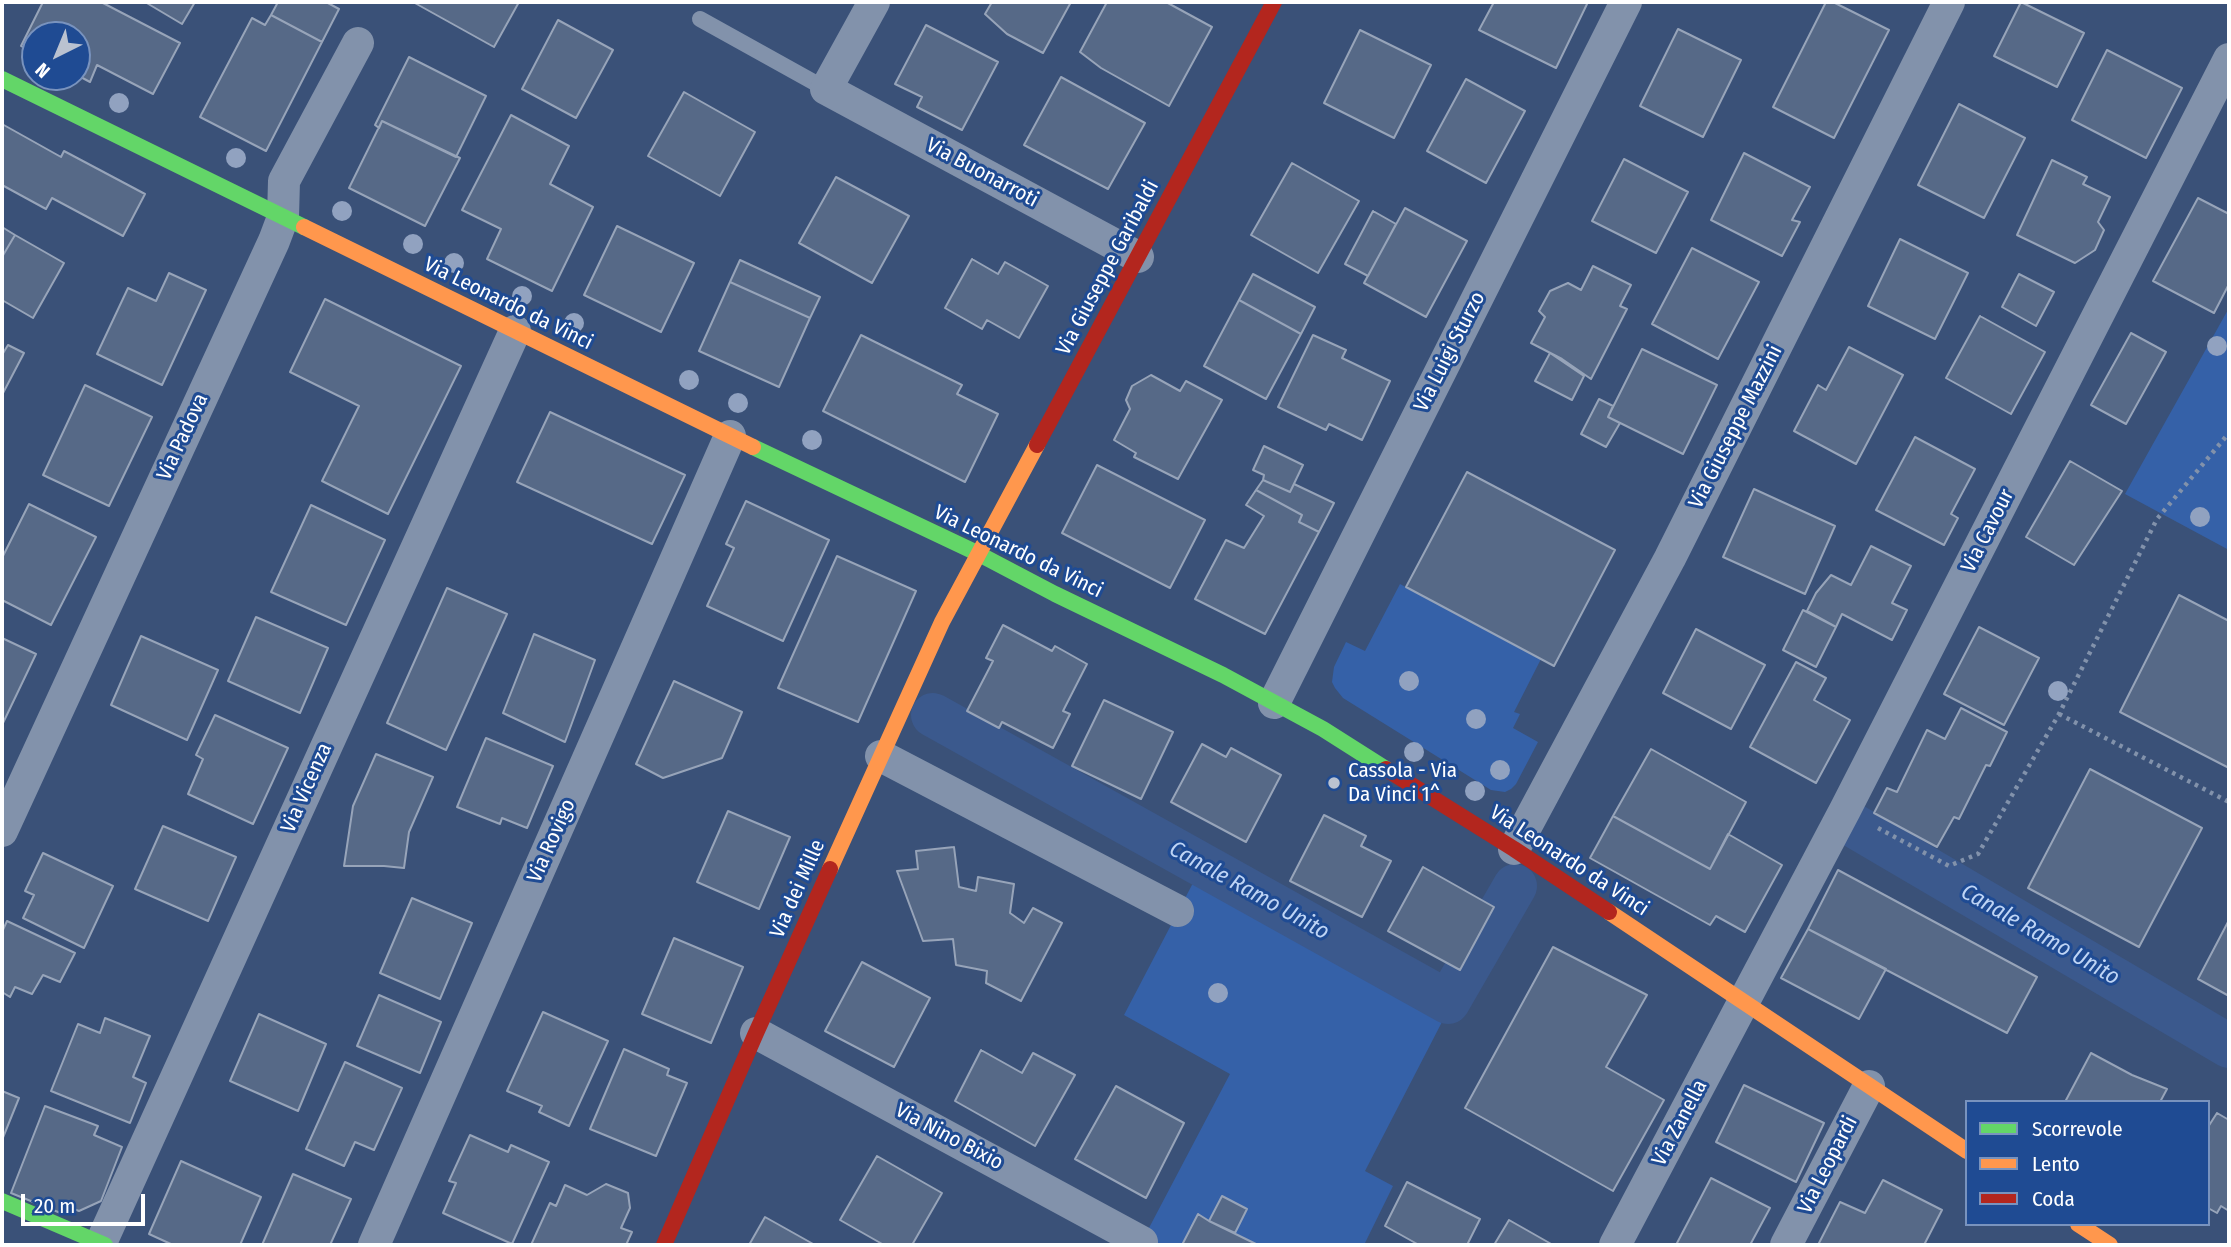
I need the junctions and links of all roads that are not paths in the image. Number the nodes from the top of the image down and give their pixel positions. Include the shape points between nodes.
1 (874, 2) edge
2 (1274, 2) edge
3 (1626, 2) edge
4 (1949, 2) edge
5 (700, 19) dead end
6 (358, 43) dead end
7 (2229, 59) edge
8 (2, 79) edge
9 (826, 89) junction
10 (283, 217) junction
11 (1138, 257) junction
12 (514, 331) junction
13 (730, 436) junction
14 (977, 553) junction
15 (1274, 703) junction
16 (881, 756) junction
17 (2, 831) edge
18 (1514, 849) junction
19 (1178, 911) dead end
20 (1744, 1001) junction
21 (756, 1033) junction
22 (1869, 1086) junction
23 (1965, 1149) edge
24 (2, 1201) edge
25 (1142, 1242) dead end
26 (102, 1245) edge
27 (374, 1245) edge
28 (664, 1245) edge
29 (1615, 1245) edge
30 (1786, 1245) edge

1 - 9 street
2 - 11 street, Via Giuseppe Garibaldi
3 - 15 street, Via Luigi Sturzo
4 - 18 street, Via Giuseppe Mazzini via 1670,558
5 - 9 lane, Via Buonarroti
6 - 10 street, Via Padova via 284,181
7 - 20 street, Via Cavour
8 - 10 street, Via Leonardo da Vinci
9 - 11 street, Via Buonarroti
10 - 12 street, Via Leonardo da Vinci
10 - 17 street, Via Padova
11 - 14 street, Via Giuseppe Garibaldi
12 - 13 street, Via Leonardo da Vinci
12 - 26 street, Via Vicenza
13 - 14 street, Via Leonardo da Vinci
13 - 27 street, Via Rovigo
14 - 15 street, Via Leonardo da Vinci
14 - 16 street, Via dei Mille
15 - 18 street, Via Leonardo da Vinci
16 - 19 street
16 - 21 street, Via dei Mille
18 - 20 street, Via Leonardo da Vinci
20 - 22 street, Via Leonardo da Vinci
20 - 29 street, Via Zanella
21 - 25 street, Via Nino Bixio
21 - 28 street, Via dei Mille
22 - 23 street, Via Leonardo da Vinci
22 - 30 street, Via Leopardi
24 - 26 street

